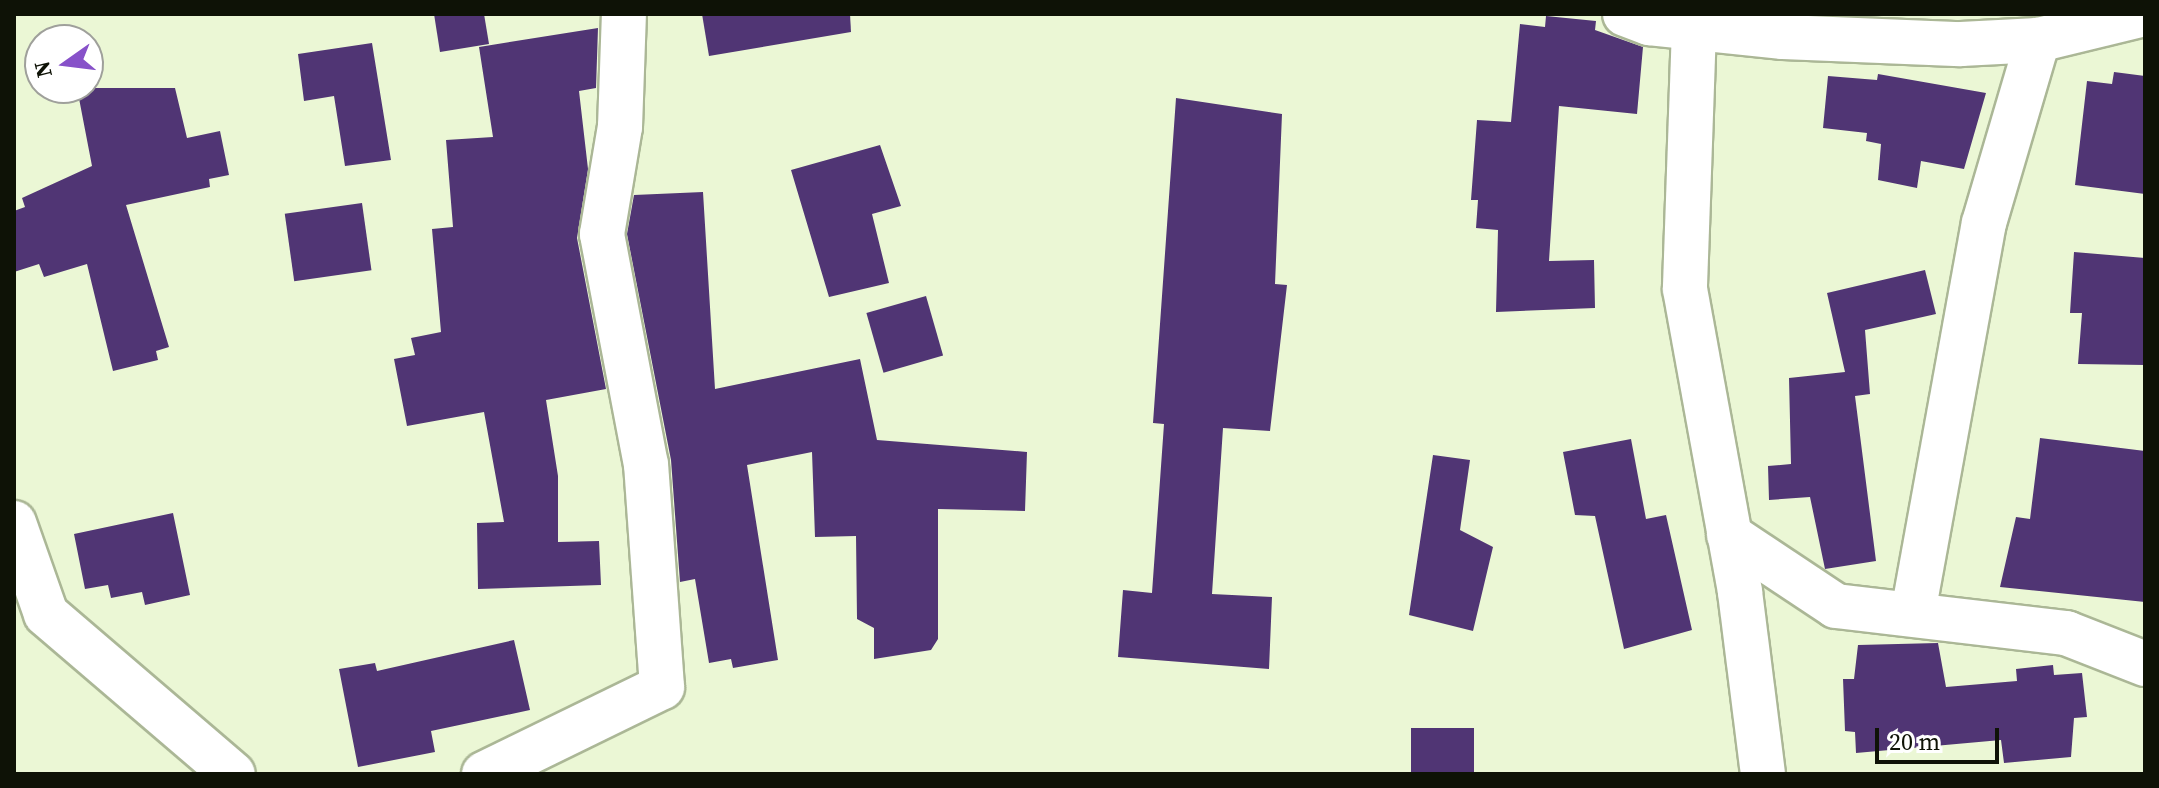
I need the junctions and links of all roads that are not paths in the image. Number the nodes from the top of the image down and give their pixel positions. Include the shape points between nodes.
1 (624, 14) edge
2 (1625, 14) edge
3 (2122, 16) edge
4 (1694, 28) junction
5 (2038, 40) junction
6 (14, 523) edge
7 (1729, 535) junction
8 (1913, 613) junction
9 (2145, 664) edge
10 (233, 774) edge
11 (484, 774) edge
12 (1763, 774) edge

1 - 11 street via 620,127 602,234 646,465 662,687
2 - 4 street
3 - 5 street
4 - 5 street via 1931,43
4 - 7 street via 1685,289
5 - 8 street via 1984,223
6 - 10 street via 46,614
7 - 8 street via 1836,606
7 - 12 street
8 - 9 street via 2066,633

